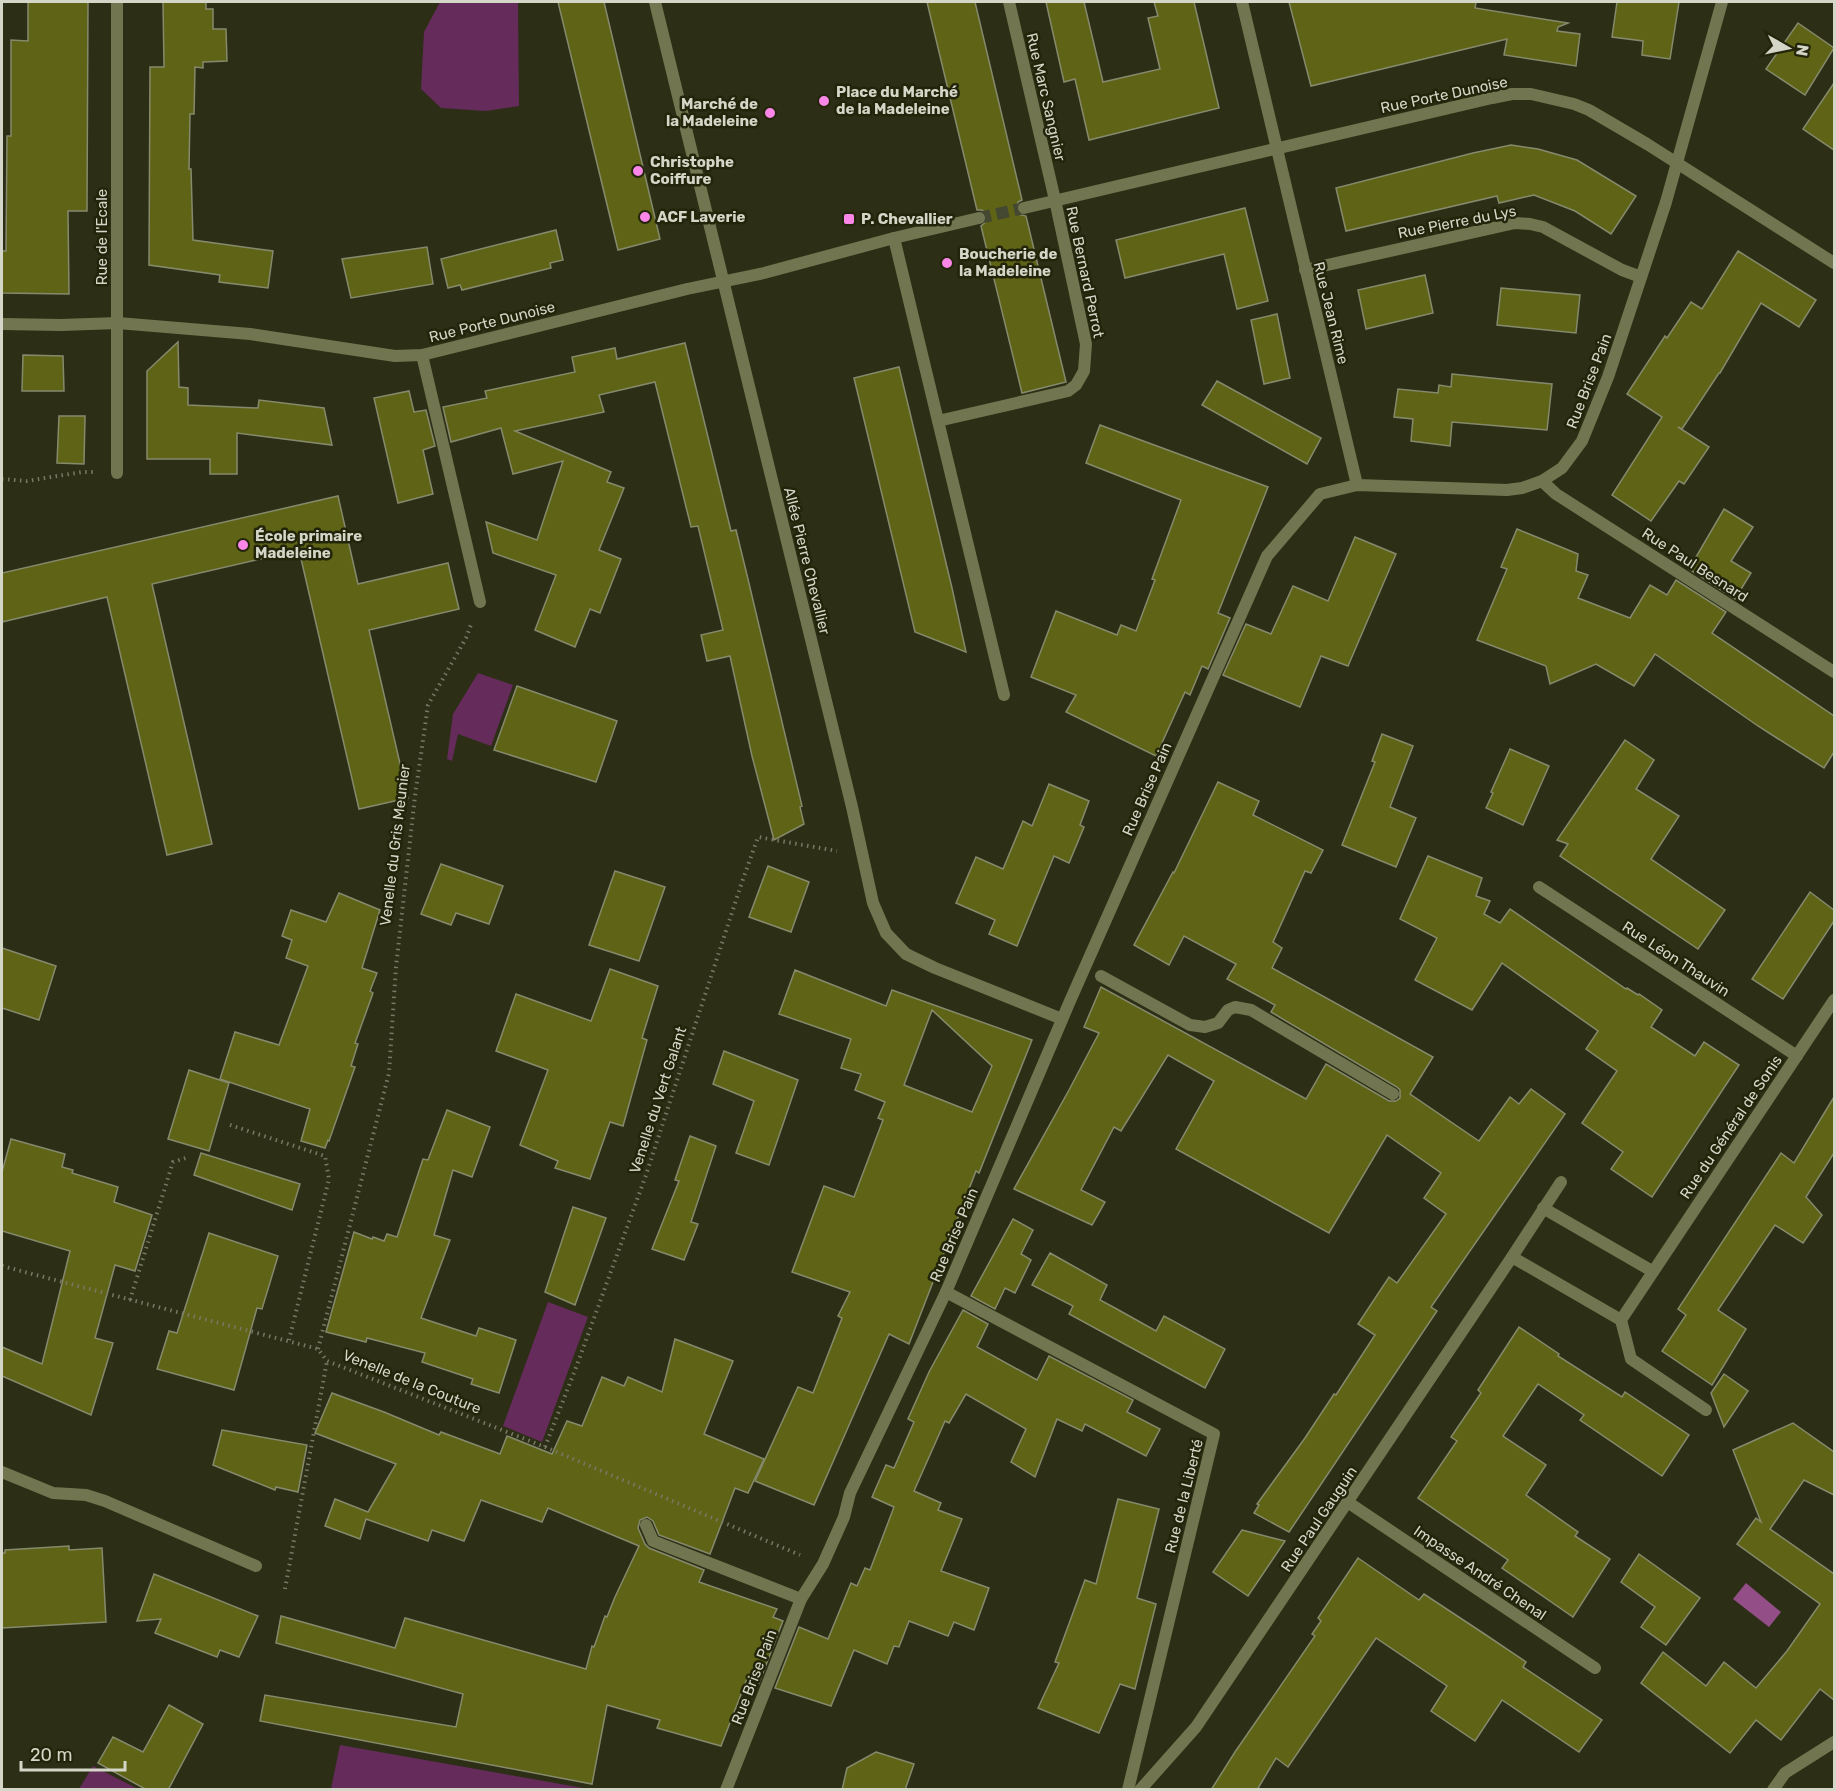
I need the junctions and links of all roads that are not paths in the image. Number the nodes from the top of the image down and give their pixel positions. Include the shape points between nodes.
1 (117, 2) edge
2 (655, 2) edge
3 (1009, 2) edge
4 (1242, 2) edge
5 (1722, 2) edge
6 (1276, 148) junction
7 (1678, 163) junction
8 (1055, 200) junction
9 (1024, 208) tunnel mouth
10 (980, 218) tunnel mouth
11 (894, 237) junction
12 (1834, 263) edge
13 (1305, 270) junction
14 (1641, 277) junction
15 (723, 281) junction
16 (118, 322) junction
17 (2, 324) edge
18 (422, 355) junction
19 (938, 421) junction
20 (117, 473) road end
21 (1542, 481) junction
22 (1357, 485) junction
23 (480, 603) road end
24 (1834, 672) edge
25 (1004, 695) dead end
26 (1539, 887) dead end
27 (1101, 976) dead end
28 (1834, 1000) edge
29 (1062, 1019) junction
30 (1797, 1056) junction
31 (1393, 1094) dead end
32 (1561, 1182) dead end
33 (1543, 1208) junction
34 (1512, 1257) junction
35 (1652, 1271) junction
36 (946, 1292) junction
37 (1621, 1320) junction
38 (1706, 1410) dead end
39 (2, 1472) edge
40 (1349, 1503) junction
41 (646, 1525) dead end
42 (256, 1566) dead end
43 (801, 1599) junction
44 (1595, 1668) dead end
45 (1834, 1742) edge
46 (726, 1790) edge
47 (1128, 1790) edge
48 (1140, 1790) edge
49 (1773, 1790) edge

1 - 16 street, Rue de l'Ecale
2 - 15 street, Allée Pierre Chevallier
3 - 8 street, Rue Marc Sangnier
4 - 6 street, Rue Jean Rime
5 - 7 street, Rue Brise Pain
6 - 7 street, Rue Porte Dunoise via 1492,98 1531,94 1589,110
6 - 8 street, Rue Porte Dunoise
6 - 13 street, Rue Jean Rime
7 - 12 street, Rue Porte Dunoise
7 - 14 street, Rue Brise Pain
8 - 9 street, Rue Porte Dunoise
8 - 19 street, Rue Bernard Perrot via 1086,344 1084,371 1068,391
10 - 11 street, Rue Porte Dunoise
11 - 15 street, Rue Porte Dunoise
11 - 19 street
13 - 14 street, Rue Pierre du Lys via 1515,223 1543,227
13 - 22 street, Rue Jean Rime
14 - 21 street, Rue Brise Pain via 1582,441 1562,468
15 - 18 street, Rue Porte Dunoise
15 - 29 street, Allée Pierre Chevallier via 873,903 885,933 906,954
16 - 17 street, Rue Porte Dunoise
16 - 18 street, Rue Porte Dunoise via 250,334 395,356
16 - 20 street, Rue de l'Ecale
18 - 23 street
19 - 25 street
21 - 22 street, Rue Brise Pain via 1507,490
21 - 24 street, Rue Paul Besnard via 1556,494
22 - 29 street, Rue Brise Pain via 1320,494 1267,556
26 - 30 street, Rue Léon Thauvin
27 - 31 street via 1190,1025 1205,1027 1218,1023 1235,1007 1251,1010
28 - 30 street, Rue du Général de Sonis
29 - 36 street, Rue Brise Pain
30 - 35 street, Rue du Général de Sonis
32 - 33 street, Rue Paul Gauguin
33 - 34 street, Rue Paul Gauguin
33 - 35 street
34 - 37 street
34 - 40 street, Rue Paul Gauguin
35 - 37 street, Rue du Général de Sonis
36 - 43 street, Rue Brise Pain via 850,1493 823,1564
36 - 47 street, Rue de la Liberté via 1214,1434
37 - 38 street via 1631,1359
39 - 42 street via 53,1493 86,1495 105,1501
40 - 44 street, Impasse André Chenal
40 - 48 street, Rue Paul Gauguin via 1196,1727
41 - 43 street via 653,1541
43 - 46 street, Rue Brise Pain
45 - 49 street via 1785,1773

